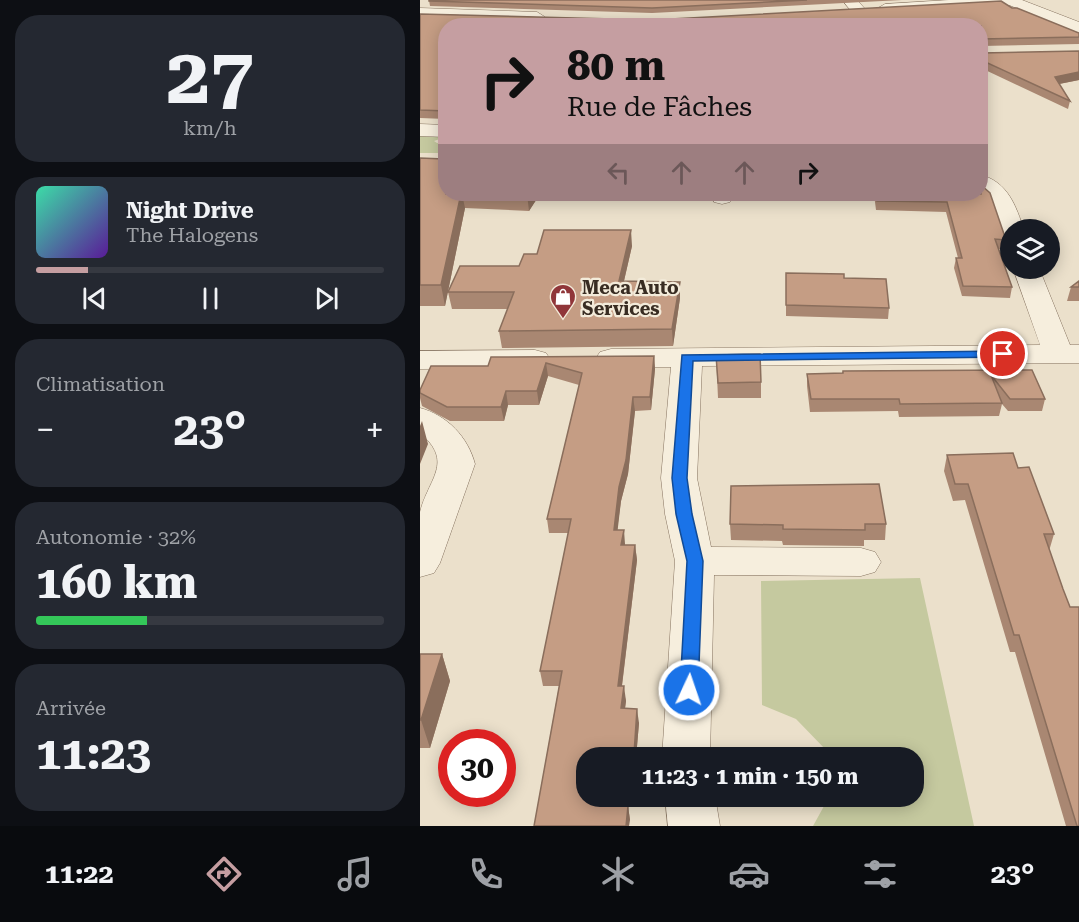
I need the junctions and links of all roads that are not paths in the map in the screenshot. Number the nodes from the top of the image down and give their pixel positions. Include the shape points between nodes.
1 (1011, 1) edge
2 (854, 5) edge
3 (837, 11) edge
4 (420, 13) edge
5 (465, 15) junction
6 (454, 18) edge
7 (554, 18) edge
8 (438, 22) edge
9 (420, 27) edge
10 (1079, 28) edge
11 (420, 130) edge
12 (438, 131) edge
13 (988, 188) edge
14 (1008, 219) edge
15 (1032, 279) edge
16 (1069, 354) edge
17 (687, 358) junction
18 (420, 360) edge
19 (420, 418) edge
20 (695, 561) junction
21 (861, 562) dead end
22 (420, 563) edge
23 (687, 747) edge
24 (691, 807) edge
25 (694, 826) edge

1 - 2 street
1 - 10 street
2 - 3 street
4 - 5 street
5 - 6 street
5 - 7 street
8 - 9 street
11 - 12 street
13 - 14 street via 1000,198
15 - 16 street
16 - 17 street
17 - 18 street
17 - 20 street via 679,478
19 - 22 street via 446,438 455,450 458,464
20 - 21 street
20 - 23 street
24 - 25 street

